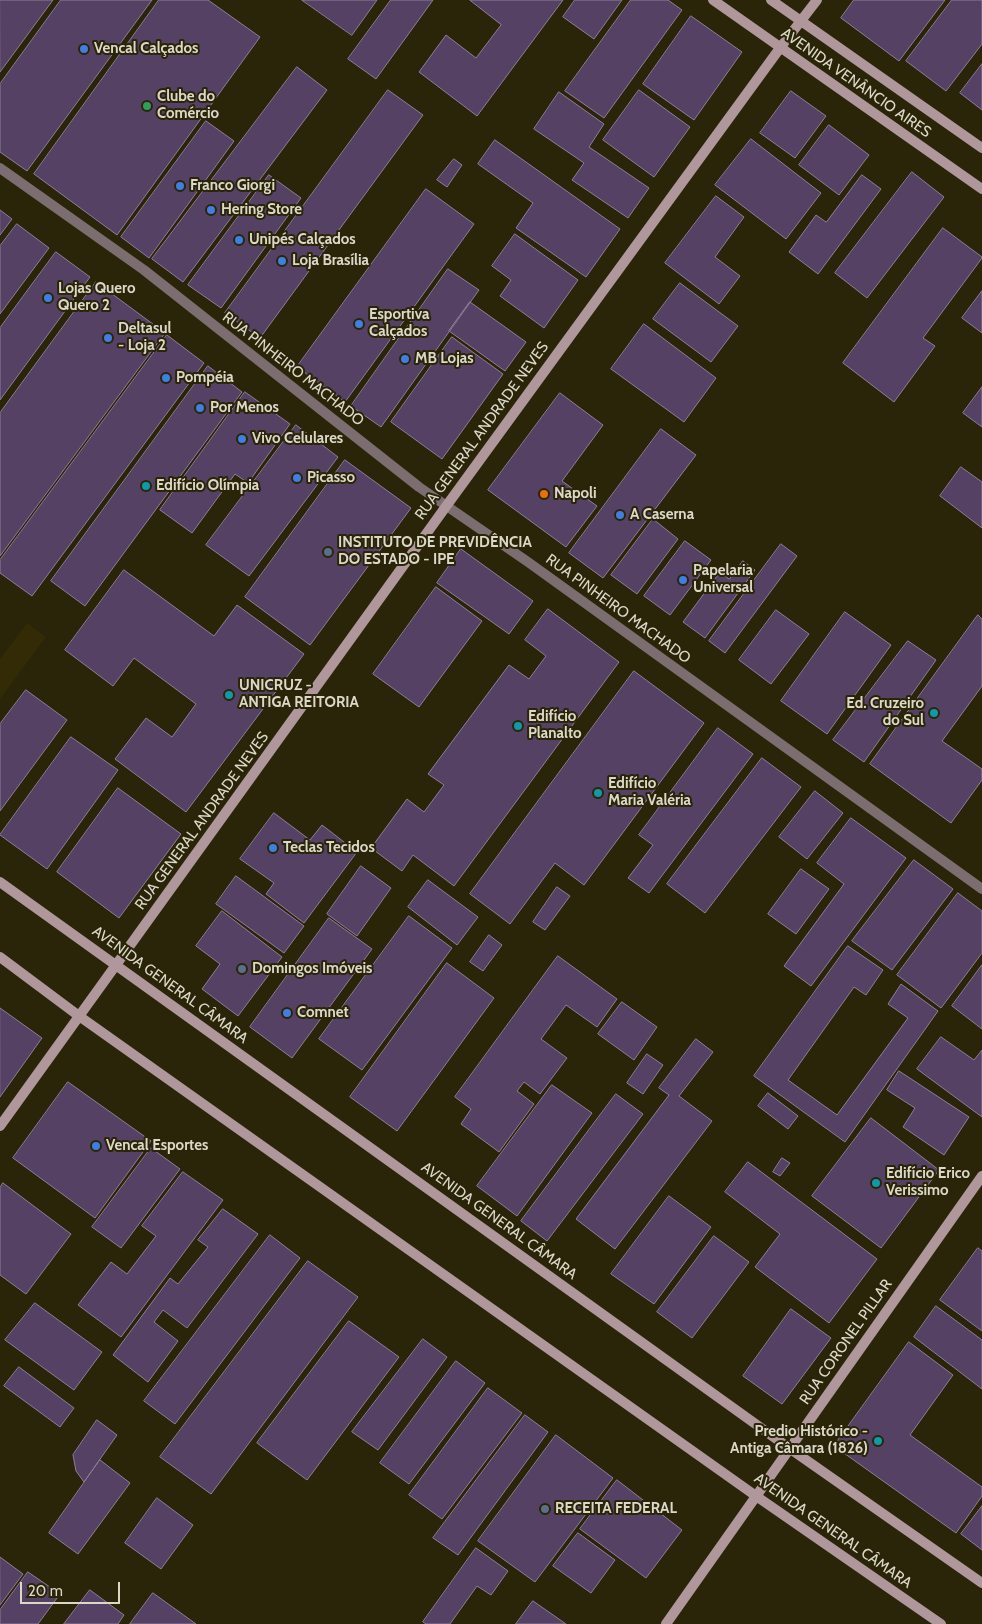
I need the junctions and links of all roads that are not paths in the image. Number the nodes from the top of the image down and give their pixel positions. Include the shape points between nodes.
1 (713, 0) edge
2 (771, 0) edge
3 (817, 0) edge
4 (801, 22) junction
5 (780, 48) junction
6 (982, 148) edge
7 (0, 168) edge
8 (982, 189) edge
9 (447, 505) junction
10 (0, 882) edge
11 (982, 889) edge
12 (0, 957) edge
13 (117, 965) junction
14 (79, 1016) junction
15 (0, 1126) edge
16 (982, 1176) edge
17 (789, 1448) junction
18 (756, 1496) junction
19 (982, 1584) edge
20 (666, 1624) edge
21 (941, 1624) edge

1 - 5 main road, AVENIDA VENÂNCIO AIRES
2 - 4 main road, AVENIDA VENÂNCIO AIRES
3 - 4 main road, RUA GENERAL ANDRADE NEVES
4 - 5 main road, RUA GENERAL ANDRADE NEVES
4 - 6 main road, AVENIDA VENÂNCIO AIRES
5 - 8 main road, AVENIDA VENÂNCIO AIRES
5 - 9 main road, RUA GENERAL ANDRADE NEVES
7 - 9 street, RUA PINHEIRO MACHADO via 144,270 411,481
9 - 11 street, RUA PINHEIRO MACHADO
9 - 13 main road, RUA GENERAL ANDRADE NEVES
10 - 13 main road, AVENIDA GENERAL CÂMARA
12 - 14 main road, AVENIDA GENERAL CÂMARA
13 - 14 main road, RUA GENERAL ANDRADE NEVES
13 - 17 main road, AVENIDA GENERAL CÂMARA
14 - 15 main road, RUA GENERAL ANDRADE NEVES
14 - 18 main road, AVENIDA GENERAL CÂMARA
16 - 17 main road, RUA CORONEL PILLAR
17 - 18 main road, RUA CORONEL PILLAR
17 - 19 main road, AVENIDA GENERAL CÂMARA
18 - 20 main road, RUA CORONEL PILLAR
18 - 21 main road, AVENIDA GENERAL CÂMARA

